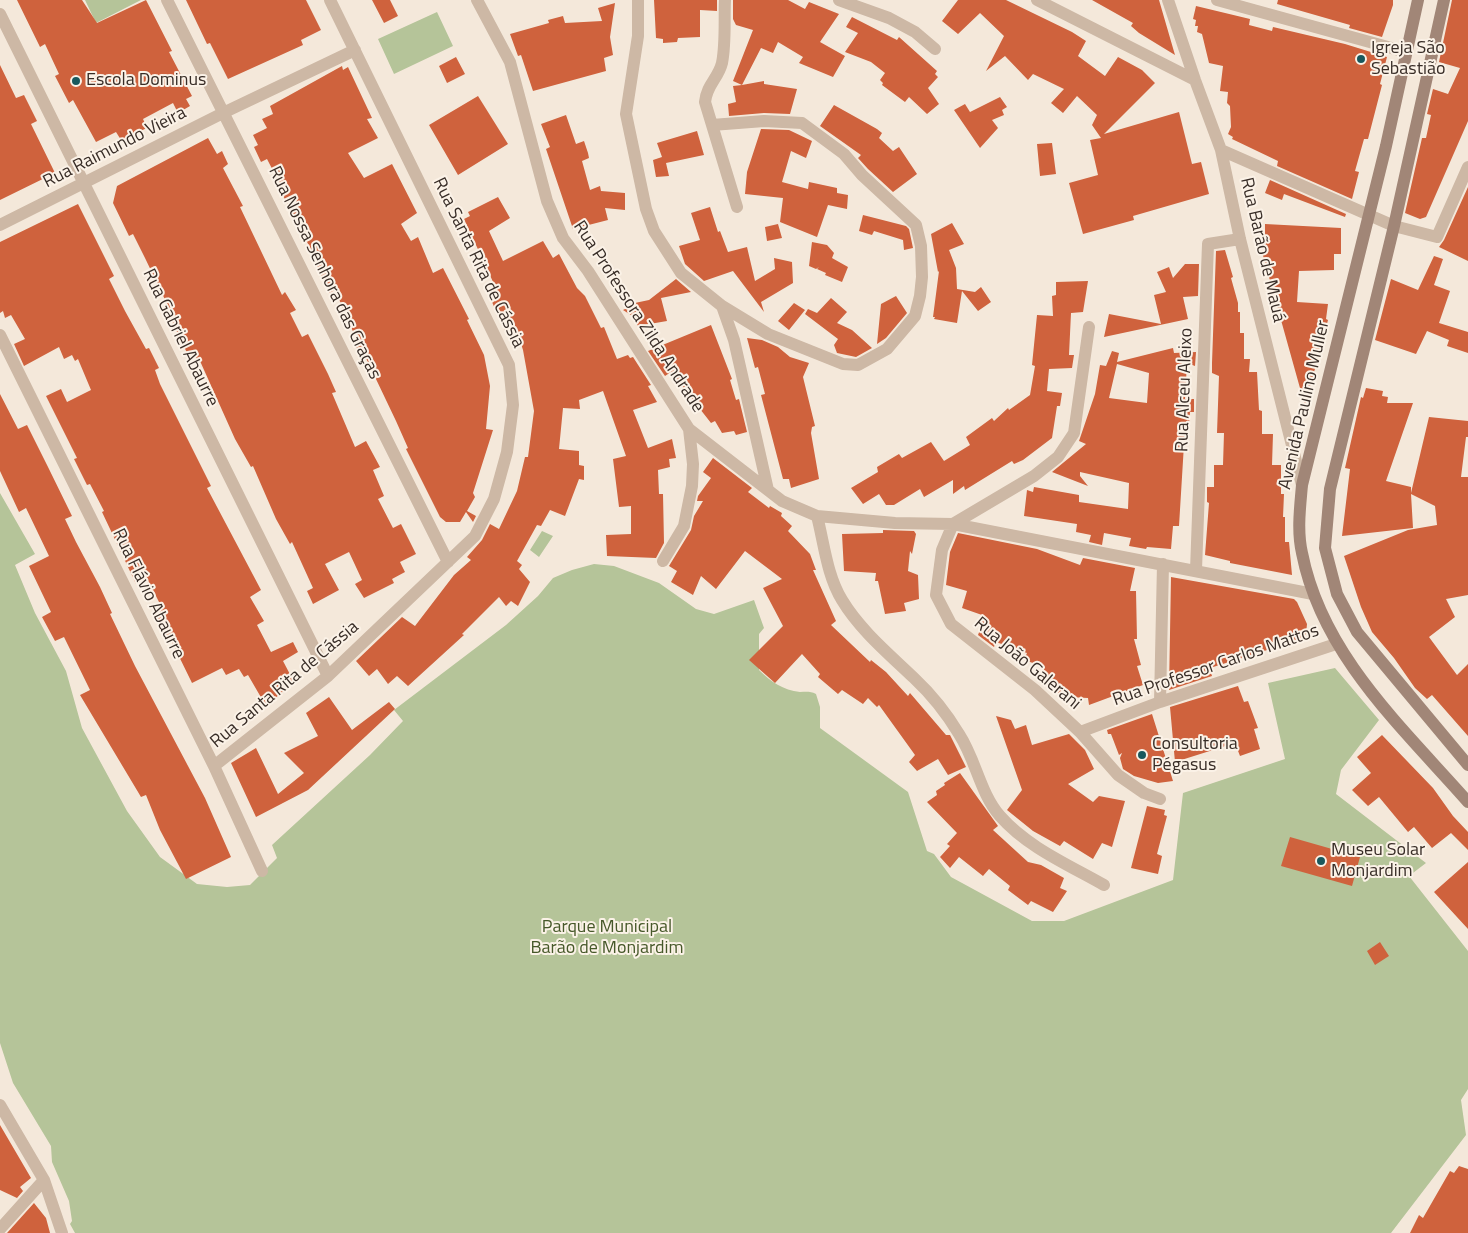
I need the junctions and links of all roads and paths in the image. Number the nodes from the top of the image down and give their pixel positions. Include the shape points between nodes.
1 (167, 0) edge
2 (330, 0) edge
3 (478, 0) edge
4 (638, 0) edge
5 (725, 0) edge
6 (839, 0) edge
7 (1037, 0) edge
8 (1168, 0) edge
9 (1174, 0) edge
10 (1217, 0) edge
11 (1418, 0) edge
12 (1444, 0) edge
13 (0, 14) edge
14 (1176, 26) junction
15 (935, 49) dead end
16 (354, 50) junction
17 (1406, 52) junction
18 (1195, 80) junction
19 (225, 112) junction
20 (712, 125) junction
21 (1221, 150) junction
22 (1468, 167) edge
23 (83, 183) junction
24 (737, 207) dead end
25 (1368, 215) junction
26 (0, 225) edge
27 (1394, 226) junction
28 (1240, 239) junction
29 (722, 306) junction
30 (1089, 327) dead end
31 (0, 335) edge
32 (689, 429) junction
33 (1302, 485) junction
34 (768, 490) junction
35 (817, 516) junction
36 (953, 524) junction
37 (663, 561) dead end
38 (448, 562) junction
39 (1163, 564) junction
40 (1196, 570) junction
41 (1313, 594) junction
42 (1336, 644) junction
43 (328, 676) junction
44 (1160, 702) junction
45 (1080, 732) junction
46 (1468, 765) edge
47 (214, 766) junction
48 (1160, 798) dead end
49 (1468, 802) edge
50 (262, 870) dead end
51 (1104, 885) dead end
52 (0, 1105) edge
53 (44, 1180) junction
54 (0, 1229) edge
55 (62, 1233) edge

1 - 19 street, Rua Nossa Senhora das Graças
2 - 16 street, Rua Santa Rita de Cássia
3 - 32 street, Rua Professora Zilda Andrade via 510,62 547,201 563,238 588,271
4 - 29 street via 638,36 626,114 646,209 654,231 681,273
5 - 20 street via 722,62 706,88 705,102
6 - 15 street via 889,18 915,32
7 - 18 street
8 - 14 street
9 - 14 street
10 - 17 street
11 - 17 main road, Avenida Paulino Muller
12 - 27 main road
13 - 23 street, Rua Gabriel Abaurre
14 - 18 street, Rua Barão de Mauá
16 - 19 street, Rua Raimundo Vieira
16 - 38 street, Rua Santa Rita de Cássia via 509,365 513,405 507,452 494,499 475,536
17 - 25 main road, Avenida Paulino Muller
18 - 21 street, Rua Barão de Mauá
19 - 23 street, Rua Raimundo Vieira
19 - 38 street, Rua Nossa Senhora das Graças
20 - 24 street
20 - 29 street via 764,121 802,123 844,154 862,176 916,225 921,246 922,277 915,316 888,349 858,365 843,364 768,334
21 - 25 street
21 - 28 street, Rua Barão de Mauá
22 - 27 street via 1437,237
23 - 26 street, Rua Raimundo Vieira
23 - 43 street, Rua Gabriel Abaurre
25 - 27 street
25 - 33 main road, Avenida Paulino Muller
27 - 46 main road via 1330,489 1325,548 1337,594 1357,632
28 - 33 street, Rua Barão de Mauá
28 - 40 street, Rua Alceu Aleixo via 1208,244
29 - 34 street via 734,340
30 - 36 street via 1074,433 1058,457 1034,476
31 - 47 street, Rua Flávio Abaurre
32 - 34 street
32 - 37 street via 692,486 684,526
33 - 41 main road, Avenida Paulino Muller via 1299,524 1302,553
34 - 35 street via 792,507
35 - 36 street
35 - 51 street via 832,577 842,600 858,622 944,713 960,735 986,795 1000,816 1048,854
36 - 39 street
36 - 45 street, Rua João Galerani via 942,550 936,595 951,624 1035,690
38 - 43 street, Rua Santa Rita de Cássia
39 - 40 street
39 - 44 street
40 - 41 street
41 - 42 main road, Avenida Paulino Muller
42 - 44 street, Rua Professor Carlos Mattos
42 - 49 main road, Avenida Paulino Muller via 1357,675
43 - 47 street, Rua Santa Rita de Cássia
44 - 45 street, Rua Professor Carlos Mattos
45 - 48 street, Rua João Galerani via 1118,775 1144,793
47 - 50 street, Rua Flávio Abaurre
52 - 53 street
53 - 54 street
53 - 55 street

